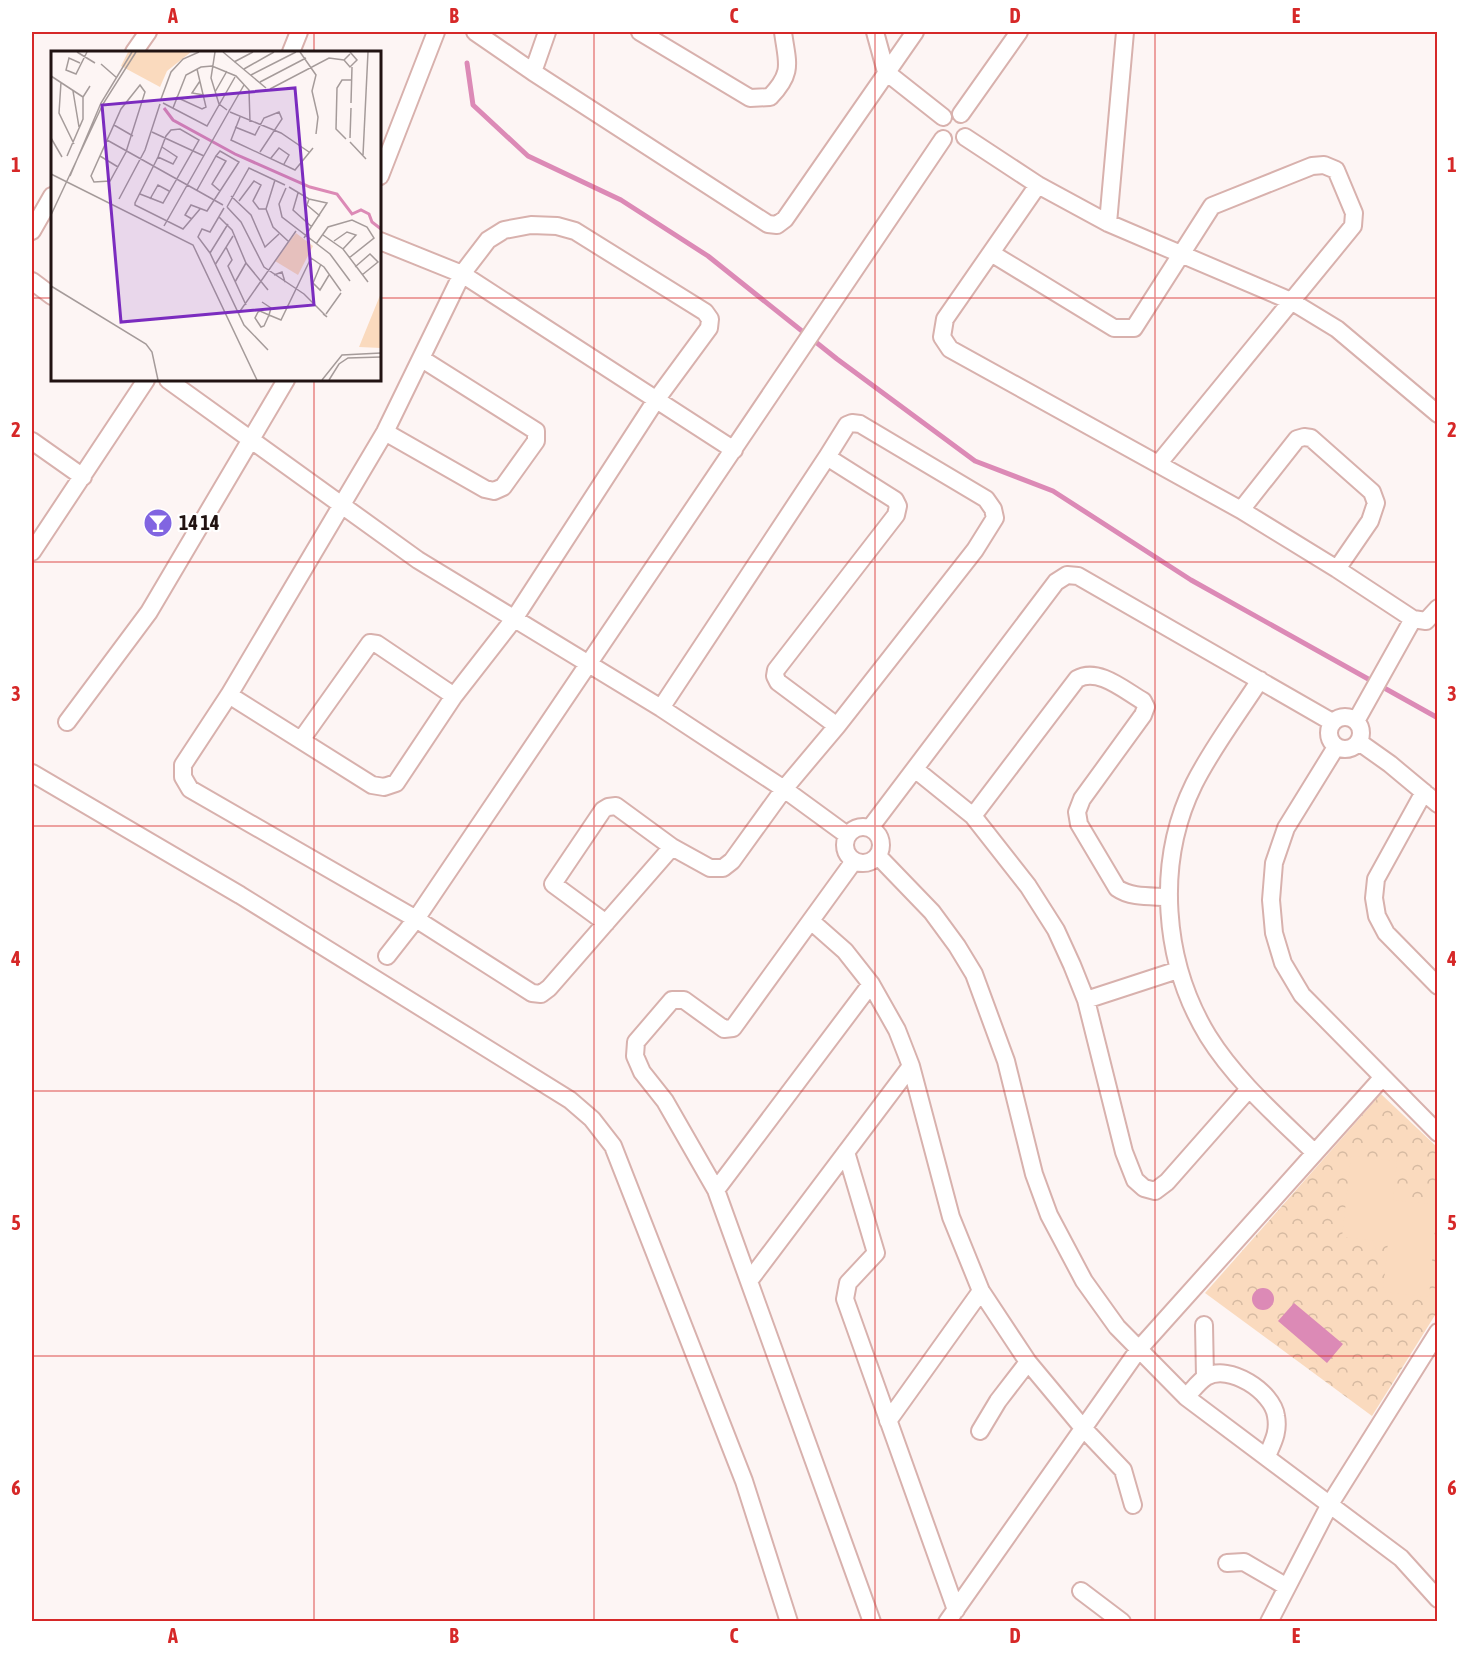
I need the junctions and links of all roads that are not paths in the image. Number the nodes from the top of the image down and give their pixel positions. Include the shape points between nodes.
1 (148, 32) edge
2 (299, 32) edge
3 (436, 32) edge
4 (475, 32) edge
5 (547, 32) edge
6 (640, 32) edge
7 (783, 32) edge
8 (875, 32) edge
9 (915, 32) edge
10 (1019, 32) edge
11 (1125, 32) edge
12 (135, 51) edge
13 (291, 51) edge
14 (533, 72) junction
15 (886, 72) junction
16 (961, 114) junction
17 (943, 117) junction
18 (965, 137) junction
19 (943, 139) junction
20 (381, 173) edge
21 (1038, 185) junction
22 (51, 198) edge
23 (1108, 223) junction
24 (32, 231) edge
25 (381, 241) edge
26 (991, 253) junction
27 (1181, 255) junction
28 (462, 274) junction
29 (32, 281) edge
30 (51, 295) edge
31 (1291, 300) junction
32 (422, 359) junction
33 (145, 381) edge
34 (169, 381) edge
35 (285, 381) edge
36 (656, 400) junction
37 (1437, 414) edge
38 (385, 432) junction
39 (250, 439) junction
40 (32, 441) edge
41 (734, 450) junction
42 (827, 457) junction
43 (1159, 464) junction
44 (83, 477) junction
45 (342, 506) junction
46 (1241, 510) junction
47 (32, 552) edge
48 (1337, 568) junction
49 (1437, 609) edge
50 (514, 619) junction
51 (1413, 619) junction
52 (588, 663) junction
53 (1260, 680) junction
54 (229, 695) junction
55 (454, 696) junction
56 (661, 708) junction
57 (1356, 721) junction
58 (67, 722) dead end
59 (1332, 722) junction
60 (837, 726) junction
61 (301, 740) junction
62 (1359, 742) junction
63 (1336, 747) junction
64 (916, 770) junction
65 (32, 772) edge
66 (784, 789) junction
67 (1424, 792) junction
68 (1437, 804) edge
69 (973, 816) junction
70 (870, 828) junction
71 (847, 835) junction
72 (672, 847) junction
73 (878, 856) junction
74 (854, 861) junction
75 (1167, 897) junction
76 (416, 919) junction
77 (811, 921) junction
78 (606, 923) junction
79 (387, 956) dead end
80 (1178, 970) junction
81 (871, 984) junction
82 (1437, 986) edge
83 (1086, 1000) junction
84 (911, 1066) junction
85 (1383, 1078) junction
86 (1249, 1089) junction
87 (1437, 1133) edge
88 (846, 1152) junction
89 (1316, 1153) junction
90 (716, 1190) junction
91 (749, 1281) junction
92 (981, 1291) junction
93 (1204, 1325) dead end
94 (1437, 1332) edge
95 (1139, 1349) junction
96 (1028, 1362) junction
97 (1205, 1377) junction
98 (1186, 1397) junction
99 (888, 1421) junction
100 (1083, 1428) junction
101 (980, 1431) dead end
102 (1267, 1456) junction
103 (1330, 1504) junction
104 (1133, 1505) dead end
105 (1227, 1563) dead end
106 (1287, 1587) junction
107 (1081, 1591) dead end
108 (1437, 1599) edge
109 (951, 1616) edge
110 (789, 1622) edge
111 (872, 1622) edge
112 (1122, 1622) edge
113 (1269, 1622) edge

1 - 12 street
2 - 13 street
3 - 20 street
4 - 14 street
5 - 14 street
6 - 7 street via 750,98 770,97 783,84 788,69
8 - 15 street
9 - 15 street
10 - 16 street
11 - 23 street
14 - 15 street via 768,224 777,225 785,219
15 - 17 street
16 - 17 street via 951,112
16 - 18 street via 968,127
17 - 19 street via 938,126
18 - 19 street via 955,143
18 - 21 street
19 - 41 street
21 - 23 street
21 - 26 street
22 - 24 street
23 - 27 street
25 - 28 street
26 - 27 street via 1114,328 1124,329 1134,328
26 - 43 street via 945,319 942,337 950,349
27 - 31 street
27 - 31 street via 1212,206 1312,166 1324,165 1336,170 1354,213 1353,226
28 - 32 street
28 - 36 street
28 - 36 street via 488,240 504,230 557,226 575,231 705,312 710,319 709,328
29 - 30 street
31 - 37 street via 1337,329
31 - 43 street
32 - 38 street
32 - 38 street via 536,431 536,441 503,487 494,491
33 - 44 street
34 - 39 street
35 - 39 street
36 - 41 street
36 - 50 street
38 - 45 street
39 - 45 street
39 - 58 street via 149,612
40 - 44 street
41 - 52 street
42 - 56 street
42 - 60 street via 895,500 898,507 896,515 776,670 778,682
42 - 60 street via 847,425 860,424 986,499 995,518 975,550
43 - 46 street
44 - 47 street
45 - 50 street via 418,560
45 - 54 street
46 - 48 street
46 - 48 street via 1297,440 1311,438 1372,492 1376,503 1370,521
48 - 51 street
49 - 51 street via 1426,621
50 - 52 street
50 - 55 street
51 - 57 street
52 - 56 street
52 - 76 street
53 - 59 street
53 - 64 street via 1078,576 1067,575 1056,582
53 - 75 street via 1194,785 1175,837
54 - 61 street
54 - 76 street via 183,765 183,777 190,789
55 - 61 street via 396,783 384,787 372,785
55 - 61 street via 377,644 370,644
56 - 66 street
57 - 59 street via 1341,717
57 - 62 street via 1361,728
59 - 63 street via 1329,738
60 - 66 street
62 - 63 street via 1351,748
62 - 67 street
63 - 85 street via 1286,828 1274,863 1274,933 1283,963 1302,995
64 - 69 street
64 - 70 street
65 - 110 street via 570,1100 592,1119 613,1146 744,1481
66 - 71 street
66 - 72 street via 723,868 710,868
67 - 68 street
67 - 82 street via 1376,879 1374,898 1386,933
69 - 75 street via 1077,679 1098,675 1143,700 1146,707 1082,799 1077,812 1079,824 1117,888 1124,893
69 - 83 street via 1028,886 1056,930
70 - 71 street via 857,828
70 - 73 street via 881,845
71 - 74 street via 846,854
72 - 78 street
72 - 78 street via 616,806 603,810 554,884
73 - 74 street via 866,863
73 - 95 street via 932,912 974,974 1006,1061 1034,1174 1049,1215 1084,1281 1117,1327
74 - 77 street
75 - 80 street
76 - 78 street via 532,993 541,994
76 - 79 street
77 - 81 street via 845,951
77 - 90 street via 733,1028 724,1029 684,1000 672,1000 636,1042 635,1056 642,1072 665,1101
80 - 83 street
80 - 86 street via 1209,1036
81 - 84 street via 897,1030
81 - 90 street
83 - 86 street via 1124,1152 1135,1180 1144,1188 1155,1191 1167,1182
84 - 88 street
84 - 92 street via 951,1217
85 - 87 street
85 - 89 street
86 - 89 street
88 - 91 street
88 - 99 street via 876,1253 848,1283 844,1299
89 - 95 street
90 - 91 street
91 - 111 street
92 - 96 street
92 - 99 street
93 - 97 street
94 - 103 street
95 - 98 street
95 - 100 street
96 - 100 street
96 - 101 street
97 - 98 street
97 - 102 street via 1216,1373 1232,1375 1248,1381 1271,1401 1277,1434
98 - 102 street
99 - 109 street
100 - 104 street via 1123,1470
100 - 109 street
102 - 103 street
103 - 106 street
103 - 108 street via 1401,1558
105 - 106 street via 1244,1562
106 - 113 street
107 - 112 street

